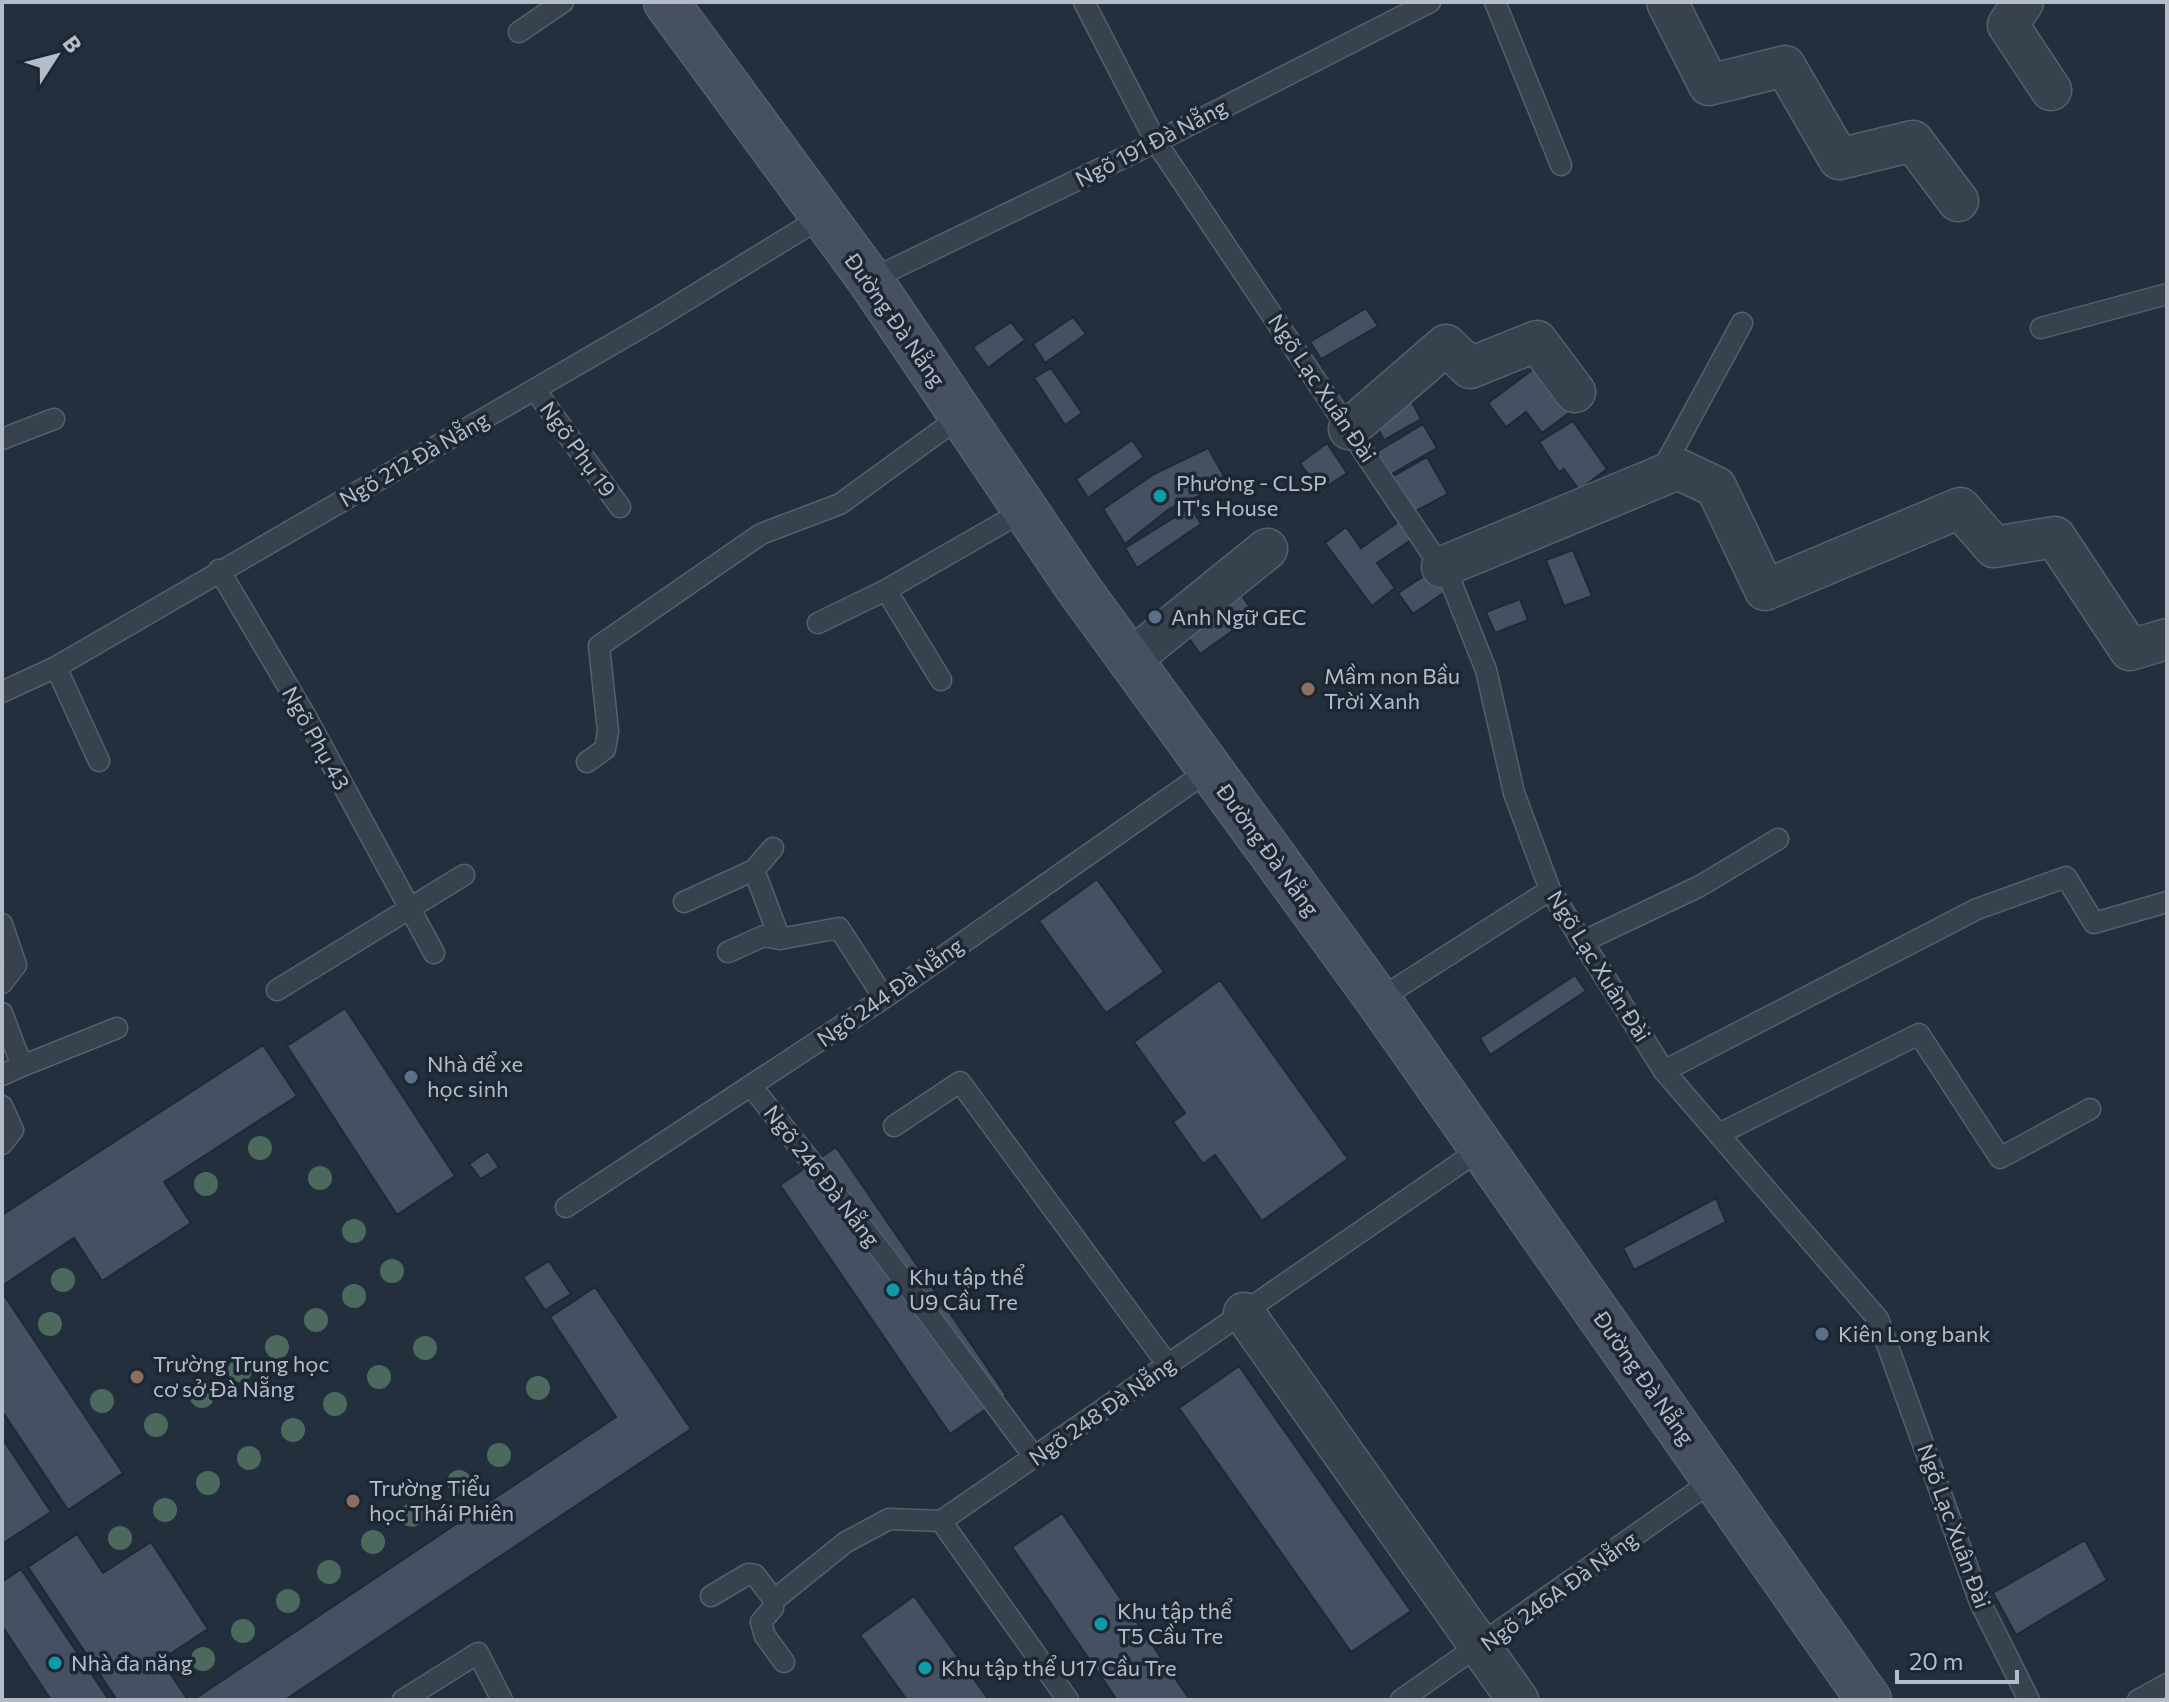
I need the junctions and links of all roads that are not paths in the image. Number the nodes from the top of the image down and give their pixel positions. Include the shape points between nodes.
1 (563, 2) edge
2 (666, 2) edge
3 (1084, 2) edge
4 (1430, 2) edge
5 (1495, 2) edge
6 (1667, 2) edge
7 (2023, 2) edge
8 (1404, 8) edge
9 (519, 32) dead end
10 (2051, 90) dead end
11 (1156, 142) junction
12 (1561, 165) dead end
13 (1958, 201) dead end
14 (822, 217) junction
15 (870, 280) junction
16 (2167, 294) edge
17 (1742, 323) dead end
18 (2041, 328) dead end
19 (535, 390) junction
20 (1575, 392) dead end
21 (961, 416) junction
22 (54, 419) dead end
23 (1349, 429) junction
24 (2, 439) edge
25 (1658, 477) junction
26 (620, 507) dead end
27 (1025, 510) junction
28 (1267, 549) dead end
29 (1442, 567) junction
30 (219, 570) junction
31 (886, 590) junction
32 (818, 623) dead end
33 (2167, 639) edge
34 (1130, 660) junction
35 (56, 667) junction
36 (941, 680) dead end
37 (2, 692) edge
38 (99, 761) dead end
39 (587, 762) dead end
40 (1209, 770) junction
41 (1778, 839) dead end
42 (773, 848) dead end
43 (754, 870) junction
44 (464, 875) dead end
45 (1550, 890) junction
46 (684, 902) dead end
47 (2167, 902) edge
48 (410, 907) junction
49 (2, 924) edge
50 (780, 939) junction
51 (1582, 942) junction
52 (728, 952) dead end
53 (434, 953) dead end
54 (2, 983) edge
55 (277, 990) dead end
56 (884, 998) junction
57 (1378, 1000) junction
58 (2, 1013) edge
59 (117, 1028) dead end
60 (22, 1066) junction
61 (1664, 1071) junction
62 (2, 1075) edge
63 (752, 1087) junction
64 (2, 1106) edge
65 (2090, 1109) dead end
66 (894, 1126) dead end
67 (1719, 1134) junction
68 (2, 1144) edge
69 (1482, 1148) junction
70 (566, 1207) dead end
71 (1244, 1313) junction
72 (1168, 1365) junction
73 (1035, 1458) junction
74 (1715, 1479) junction
75 (941, 1521) junction
76 (711, 1596) dead end
77 (774, 1600) junction
78 (1480, 1647) junction
79 (784, 1662) dead end
80 (2167, 1684) edge
81 (403, 1700) edge
82 (502, 1700) edge
83 (1068, 1700) edge
84 (1401, 1700) edge
85 (1518, 1700) edge
86 (1869, 1700) edge
87 (2029, 1700) edge
88 (2138, 1700) edge

1 - 9 lane
2 - 14 main road, Đường Đà Nẵng
3 - 11 lane, Ngõ Lạc Xuân Đài
4 - 8 lane, Ngõ 191 Đà Nẵng
5 - 12 lane
6 - 13 street via 1709,85 1785,66 1839,159 1913,141
7 - 10 street via 2008,25
8 - 11 lane, Ngõ 191 Đà Nẵng
11 - 15 lane, Ngõ 191 Đà Nẵng
11 - 23 lane, Ngõ Lạc Xuân Đài
14 - 15 main road, Đường Đà Nẵng
14 - 19 lane, Ngõ 212 Đà Nẵng
15 - 21 main road, Đường Đà Nẵng
16 - 18 lane
17 - 25 lane
19 - 26 lane, Ngõ Phụ 19
19 - 30 lane, Ngõ 212 Đà Nẵng
20 - 23 street via 1537,341 1470,368 1446,345
21 - 27 main road, Đường Đà Nẵng
21 - 39 lane via 840,504 761,534 599,646 608,731 605,749
22 - 24 lane
23 - 29 lane, Ngõ Lạc Xuân Đài
25 - 29 street
25 - 33 street via 1678,469 1716,487 1765,590 1960,508 1994,547 2055,537 2130,650
27 - 31 lane
27 - 34 main road, Đường Đà Nẵng
28 - 34 street
29 - 45 lane, Ngõ Lạc Xuân Đài via 1486,670 1514,793
30 - 35 lane, Ngõ 212 Đà Nẵng
30 - 48 lane, Ngõ Phụ 43
31 - 32 lane
31 - 36 lane
34 - 40 main road, Đường Đà Nẵng
35 - 37 lane, Ngõ 212 Đà Nẵng
35 - 38 lane
40 - 56 lane, Ngõ 244 Đà Nẵng
40 - 57 main road, Đường Đà Nẵng
41 - 51 lane via 1700,886
42 - 43 lane
43 - 46 lane
43 - 50 lane
44 - 48 lane
45 - 51 lane, Ngõ Lạc Xuân Đài
45 - 57 lane
47 - 61 lane via 2094,923 2066,877 1977,909
48 - 53 lane, Ngõ Phụ 43
48 - 55 lane
49 - 54 lane via 16,965
50 - 52 lane via 764,936
50 - 56 lane via 839,928
51 - 61 lane, Ngõ Lạc Xuân Đài
56 - 63 lane, Ngõ 244 Đà Nẵng
57 - 69 main road, Đường Đà Nẵng
58 - 60 lane
59 - 60 lane
60 - 62 lane
61 - 67 lane, Ngõ Lạc Xuân Đài
63 - 70 lane, Ngõ 244 Đà Nẵng
63 - 73 lane, Ngõ 246 Đà Nẵng
64 - 68 lane via 13,1130
65 - 67 lane via 2000,1158 1919,1034
66 - 72 lane via 960,1082
67 - 87 lane, Ngõ Lạc Xuân Đài via 1878,1319 1980,1602
69 - 71 lane, Ngõ 248 Đà Nẵng
69 - 74 main road, Đường Đà Nẵng
71 - 72 lane, Ngõ 248 Đà Nẵng
71 - 78 street
72 - 73 lane, Ngõ 248 Đà Nẵng
73 - 75 lane, Ngõ 248 Đà Nẵng
74 - 78 lane, Ngõ 246A Đà Nẵng
74 - 86 main road, Đường Đà Nẵng
75 - 77 lane via 889,1519 846,1542
75 - 83 lane
76 - 77 lane via 748,1574 755,1575
77 - 79 lane via 761,1627
78 - 84 lane, Ngõ 246A Đà Nẵng
78 - 85 street
80 - 88 lane
81 - 82 lane via 478,1653

